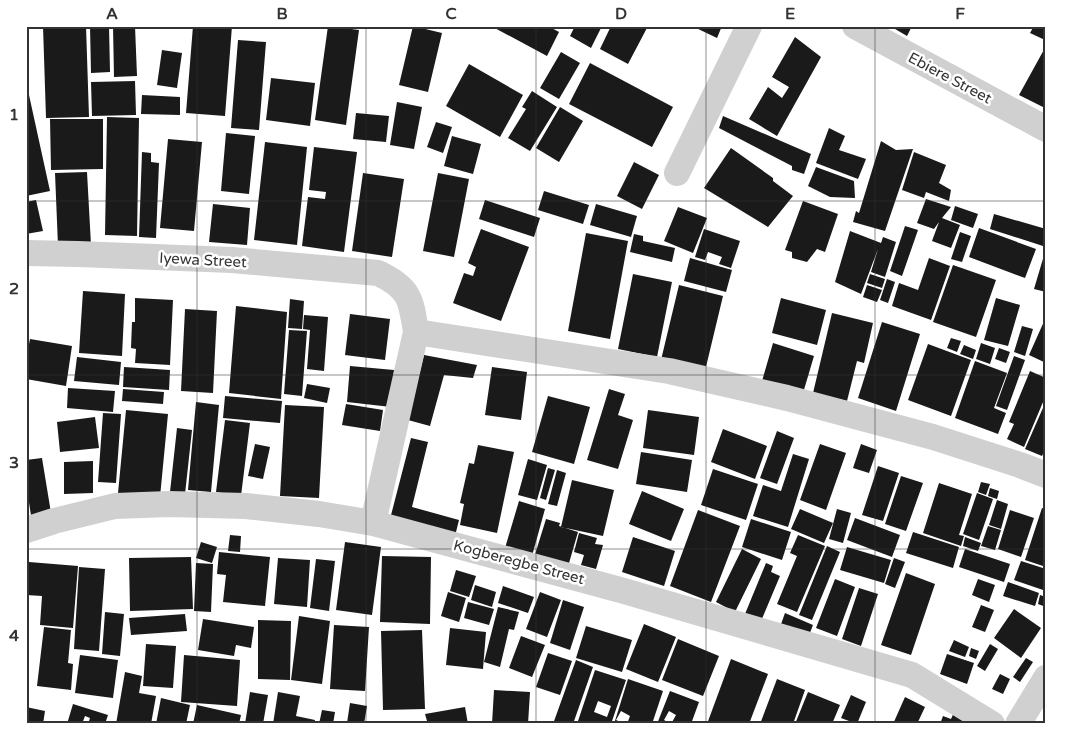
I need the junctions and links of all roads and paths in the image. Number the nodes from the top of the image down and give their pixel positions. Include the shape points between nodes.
1 (750, 26) edge
2 (855, 26) edge
3 (1046, 129) edge
4 (677, 173) dead end
5 (26, 253) edge
6 (416, 332) junction
7 (1046, 475) edge
8 (373, 523) junction
9 (26, 530) edge
10 (1046, 678) edge
11 (992, 724) edge
12 (1018, 724) edge

1 - 4 street
2 - 3 street, Ebiere Street
5 - 6 street, Iyewa Street via 232,260 378,273 405,291 413,308
6 - 7 street via 669,371 933,437
6 - 8 street
8 - 9 street, Kogberegbe Street via 246,506 169,504 115,506
8 - 11 street, Kogberegbe Street via 912,674
10 - 12 street

